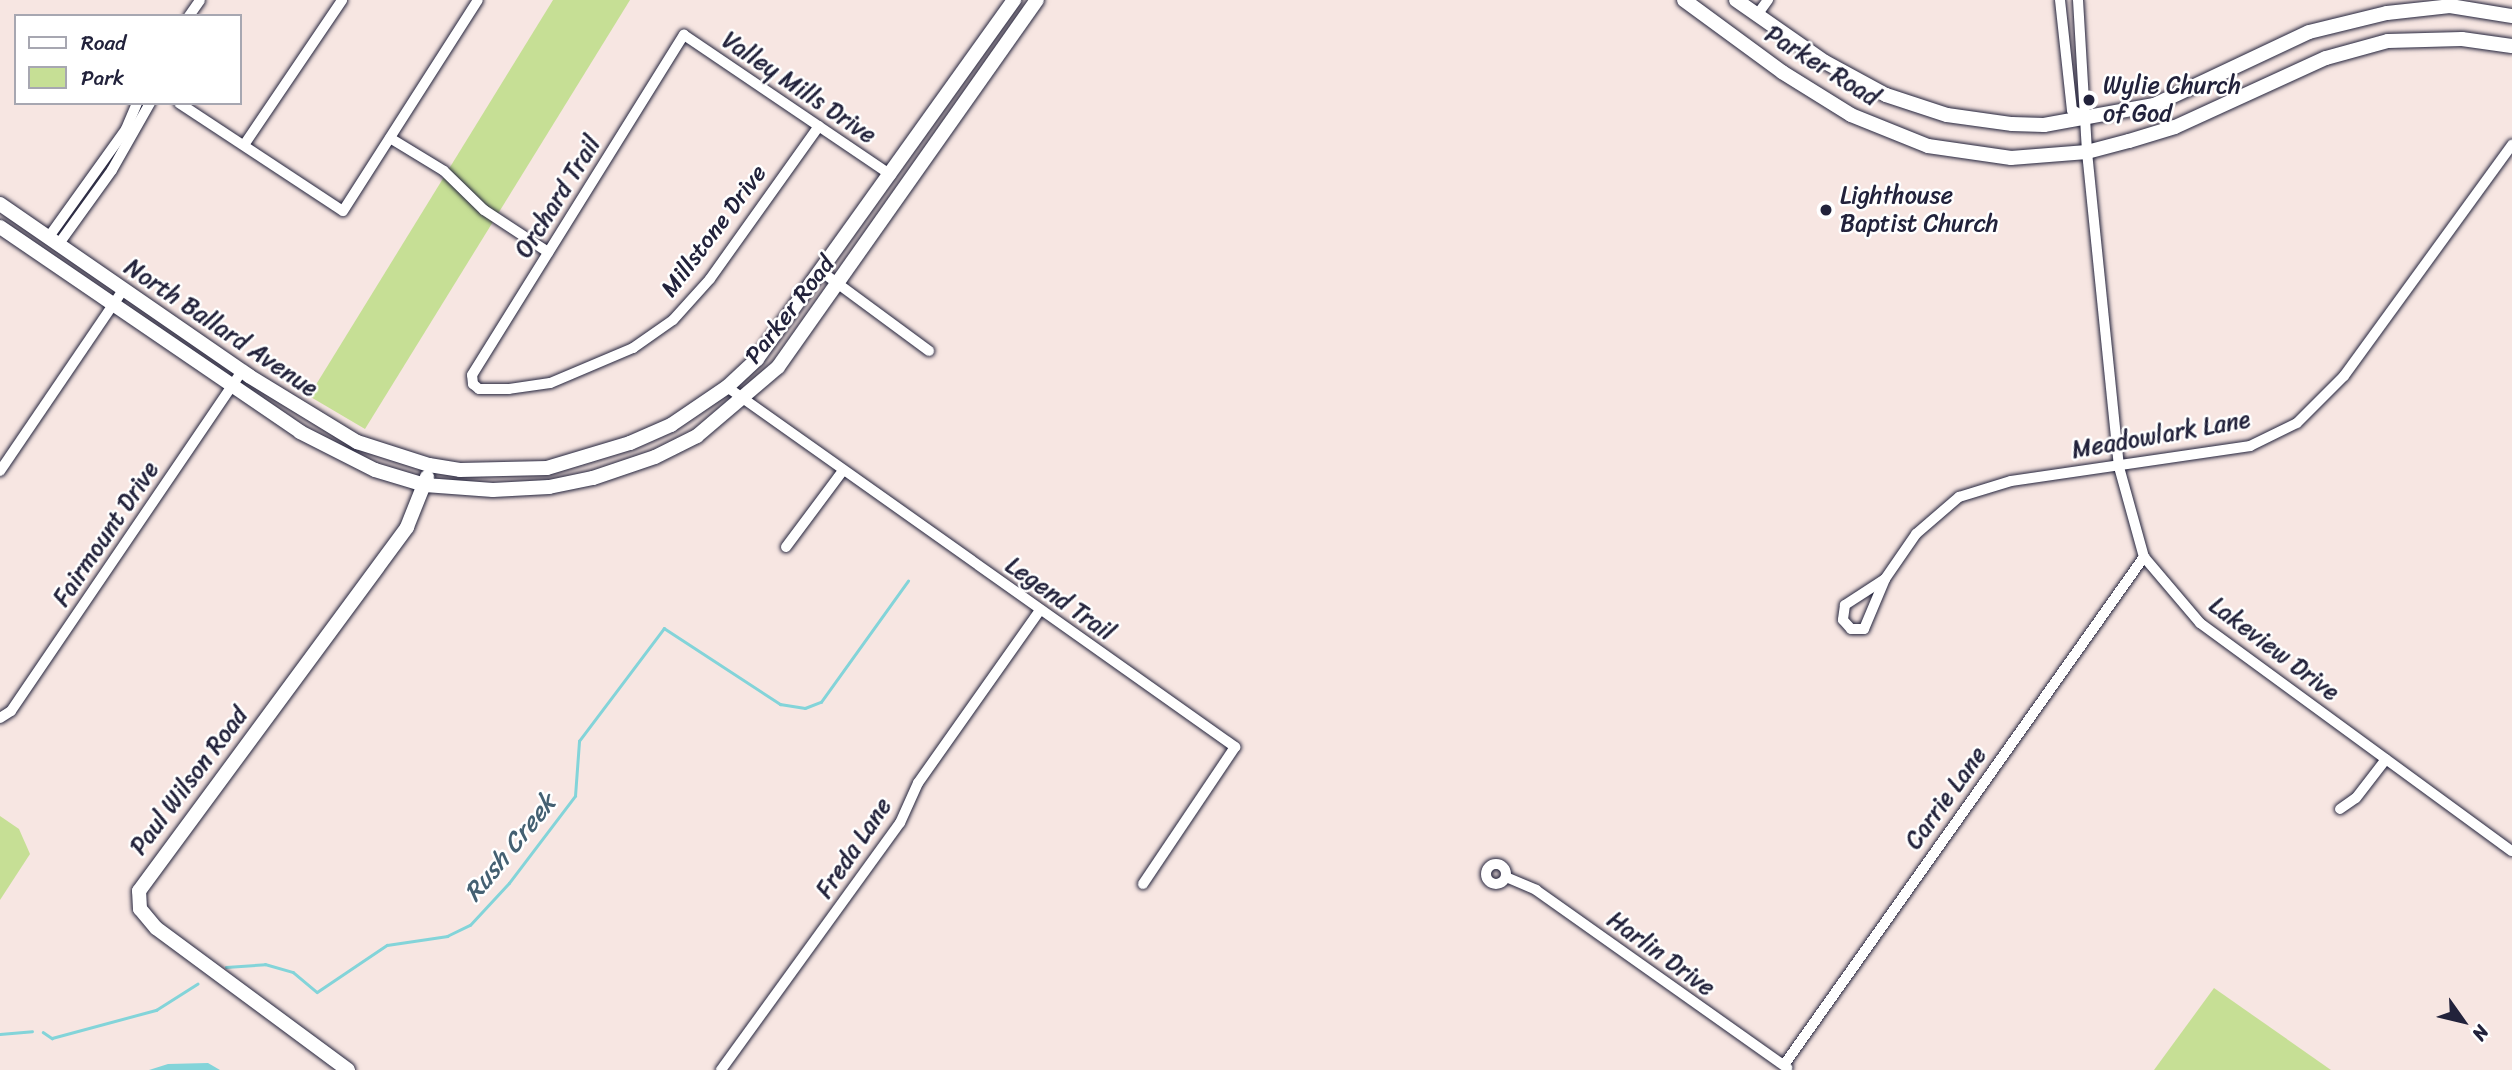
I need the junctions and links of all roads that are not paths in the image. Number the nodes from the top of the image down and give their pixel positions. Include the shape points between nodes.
1 (342, 0) edge
2 (478, 0) edge
3 (1014, 0) edge
4 (1037, 0) edge
5 (1684, 0) edge
6 (1735, 0) edge
7 (1768, 0) edge
8 (2060, 0) edge
9 (2078, 0) edge
10 (1757, 15) junction
11 (2512, 16) edge
12 (684, 35) joint
13 (2512, 46) edge
14 (136, 105) edge
15 (149, 105) edge
16 (182, 105) edge
17 (2087, 118) junction
18 (819, 126) junction
19 (390, 138) junction
20 (244, 145) junction
21 (2512, 145) edge
22 (2087, 152) junction
23 (891, 175) junction
24 (0, 204) edge
25 (0, 227) edge
26 (53, 242) junction
27 (548, 252) junction
28 (822, 272) junction
29 (840, 285) junction
30 (123, 290) junction
31 (113, 304) junction
32 (929, 351) dead end
33 (242, 372) junction
34 (473, 383) joint
35 (232, 386) junction
36 (727, 387) junction
37 (744, 400) junction
38 (429, 465) junction
39 (2119, 467) junction
40 (0, 471) edge
41 (842, 472) junction
42 (425, 485) junction
43 (786, 547) dead end
44 (2144, 557) junction
45 (1885, 579) junction
46 (1040, 610) junction
47 (2, 718) edge
48 (2386, 759) junction
49 (2340, 809) dead end
50 (2512, 851) edge
51 (1506, 877) dead end
52 (1143, 884) dead end
53 (1786, 1068) edge
54 (348, 1070) edge
55 (721, 1070) edge

1 - 20 street
2 - 19 street
3 - 23 main road, Parker Road
4 - 29 main road, Parker Road
5 - 22 main road, Parker Road via 1792,79 1851,115 1905,138 1976,156
6 - 10 main road, Parker Road
7 - 10 street
8 - 17 street via 2072,110
9 - 17 street, Lakeview Drive
10 - 17 main road, Parker Road via 1857,82 1896,100 1947,115 2002,123 2044,125
11 - 17 main road, Parker Road via 2450,6 2409,9 2333,25 2154,105
12 - 18 street, Valley Mills Drive
12 - 27 street, Orchard Trail
13 - 22 main road, Parker Road via 2434,38 2365,47 2326,58 2175,127
14 - 26 street via 126,129
15 - 26 street via 118,160
16 - 20 street
17 - 22 street, Lakeview Drive
18 - 23 street, Valley Mills Drive
18 - 34 street, Millstone Drive via 710,279 673,320 612,358 550,383 509,389 479,389
19 - 20 street via 343,211
19 - 27 street via 443,171 484,210
21 - 39 street, Meadowlark Lane via 2344,376 2297,423 2250,446
22 - 39 street, Lakeview Drive
23 - 28 main road, Parker Road
24 - 26 main road, North Ballard Avenue
25 - 31 main road, North Ballard Avenue
26 - 30 main road, North Ballard Avenue
27 - 34 street, Orchard Trail via 472,375
28 - 29 street
28 - 36 main road, Parker Road via 757,359
29 - 32 street
29 - 37 main road, Parker Road via 794,349
30 - 31 street
30 - 33 main road, North Ballard Avenue
31 - 35 main road, North Ballard Avenue
31 - 40 street
33 - 35 street, Fairmount Drive
33 - 38 main road, North Ballard Avenue via 357,442
35 - 42 main road, North Ballard Avenue via 315,441 376,470
35 - 47 street, Fairmount Drive
36 - 37 street, Legend Trail
36 - 38 main road, Parker Road via 671,425 630,443 547,468 491,471
37 - 41 street, Legend Trail
37 - 42 main road, Parker Road via 697,436 655,457 593,478 513,490
38 - 42 main road, Paul Wilson Road
39 - 44 street, Lakeview Drive
39 - 45 street, Meadowlark Lane via 2011,481 1959,497 1916,534
41 - 43 street
41 - 46 street, Legend Trail
42 - 54 main road, Paul Wilson Road via 407,527 139,891 140,909 156,928
44 - 48 street, Lakeview Drive via 2200,623
44 - 53 street, Carrie Lane
45 - 45 street, Meadowlark Lane via 1845,605 1843,620 1851,629 1864,629 1871,621
46 - 52 street, Legend Trail via 1236,747
46 - 55 street, Freda Lane via 918,783 900,823
48 - 49 street via 2356,798
48 - 50 street, Lakeview Drive
51 - 53 street, Harlin Drive via 1536,890

